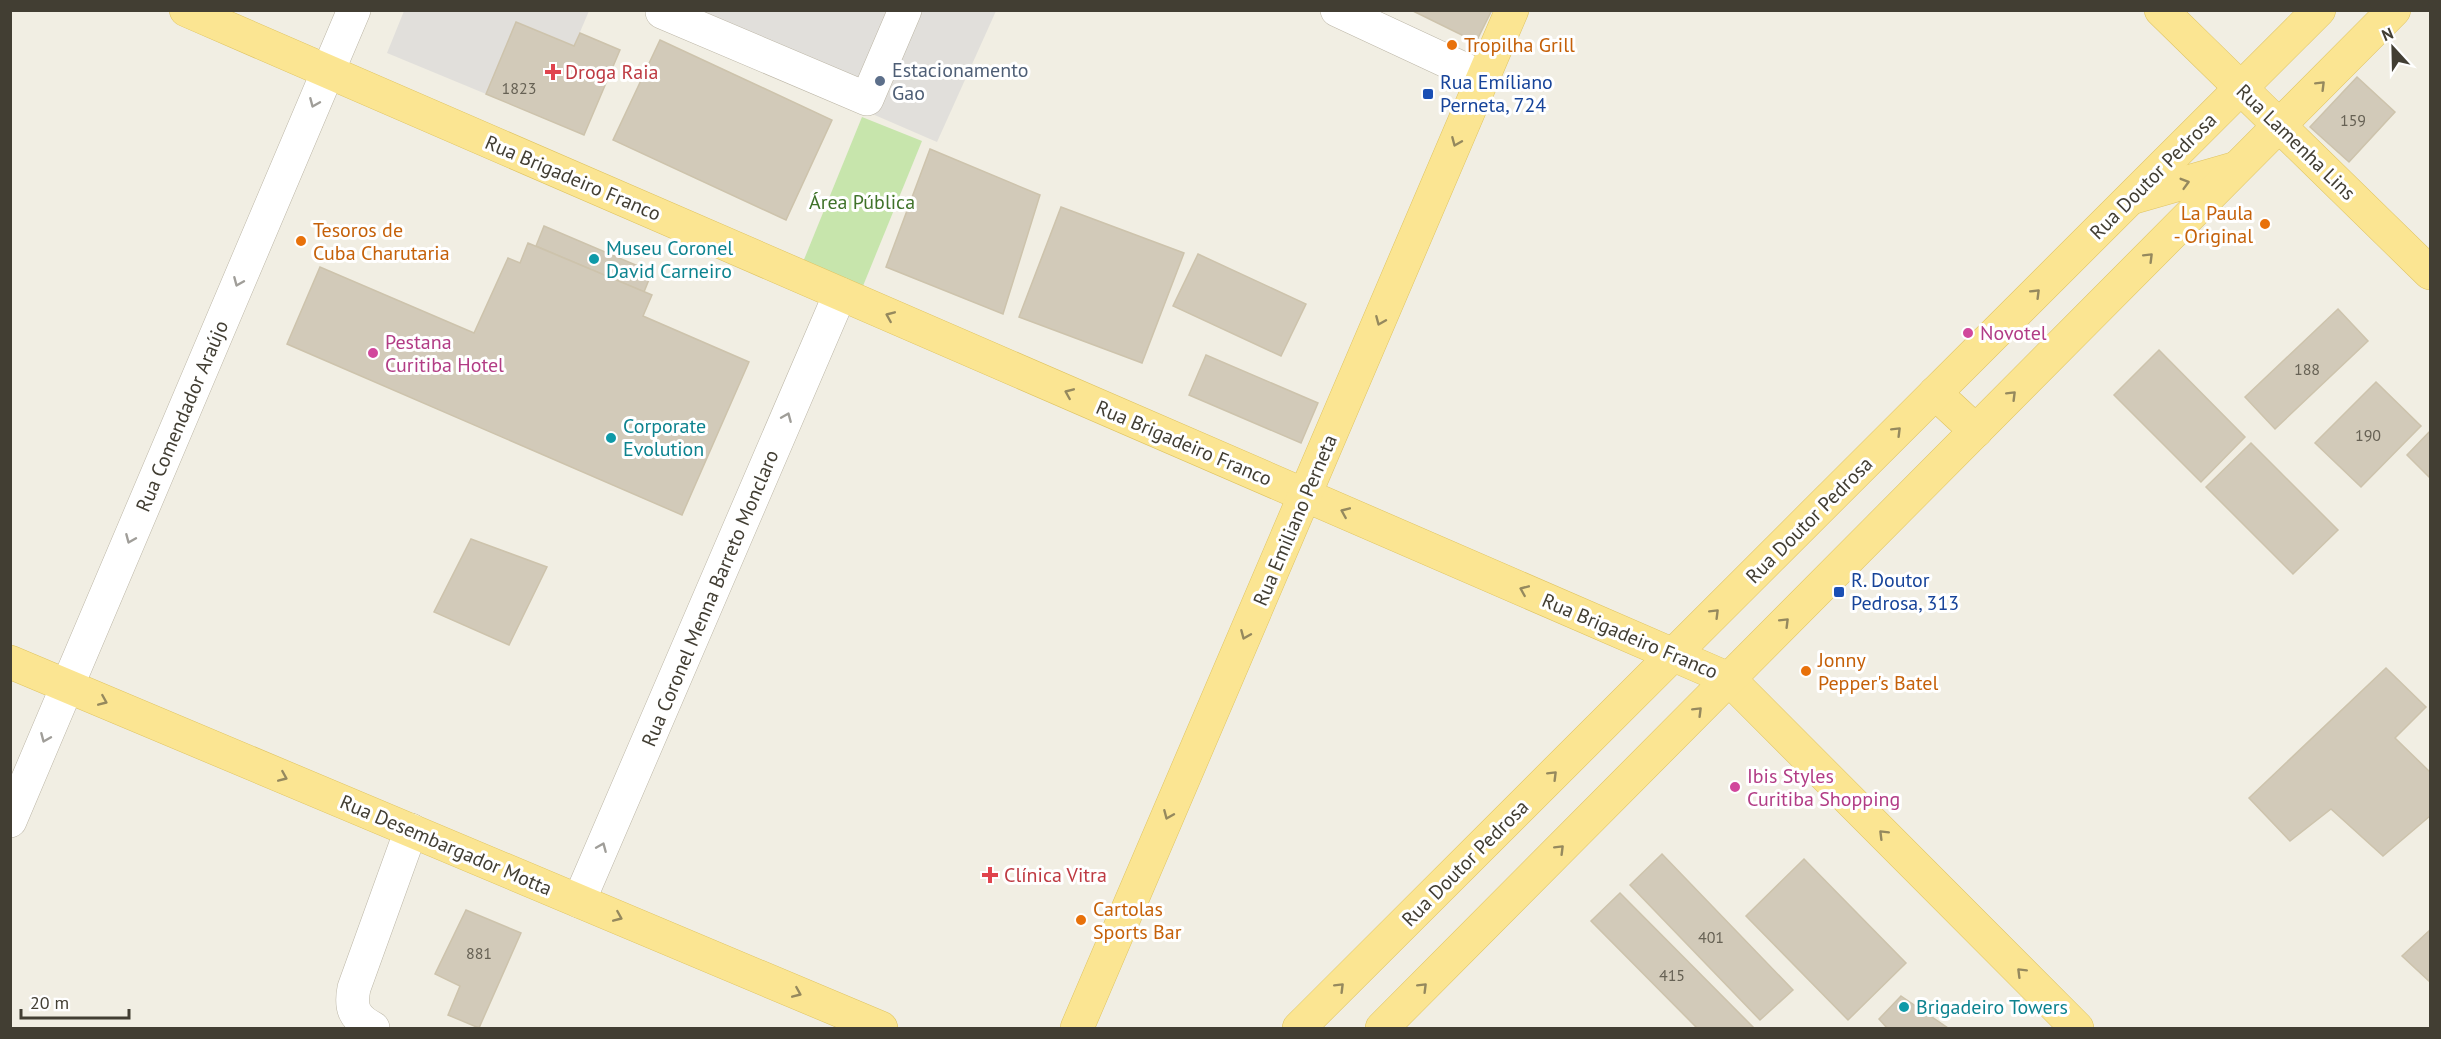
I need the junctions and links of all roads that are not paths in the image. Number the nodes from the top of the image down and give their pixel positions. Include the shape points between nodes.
1 (186, 10) edge
2 (354, 10) edge
3 (905, 10) edge
4 (1337, 10) edge
5 (1512, 10) edge
6 (2161, 10) edge
7 (2319, 10) edge
8 (2394, 10) edge
9 (662, 12) dead end
10 (327, 72) junction
11 (1484, 78) junction
12 (2241, 89) junction
13 (2280, 126) junction
14 (2239, 167) junction
15 (2131, 198) junction
16 (2430, 273) edge
17 (840, 294) junction
18 (1935, 393) junction
19 (1976, 431) junction
20 (1305, 495) junction
21 (1674, 655) junction
22 (10, 662) edge
23 (1729, 679) junction
24 (68, 686) junction
25 (10, 821) edge
26 (411, 830) junction
27 (579, 901) junction
28 (373, 1029) edge
29 (881, 1029) edge
30 (1077, 1029) edge
31 (1299, 1029) edge
32 (1382, 1029) edge
33 (2077, 1029) edge

1 - 10 main road, Rua Brigadeiro Franco
2 - 10 street, Rua Comendador Araújo
3 - 9 street via 867,99
4 - 11 street
5 - 11 main road, Rua Emiliano Perneta
6 - 12 main road, Rua Lamenha Lins
7 - 12 main road, Rua Doutor Pedrosa
13 -> 8 main road
10 - 17 main road, Rua Brigadeiro Franco
10 -> 24 street, Rua Comendador Araújo
11 -> 20 main road, Rua Emiliano Perneta
12 - 13 main road, Rua Lamenha Lins
12 - 15 main road, Rua Doutor Pedrosa
13 - 14 main road
13 - 16 main road, Rua Lamenha Lins
15 -> 14 main road
19 -> 14 main road
18 -> 15 main road, Rua Doutor Pedrosa
20 -> 17 main road, Rua Brigadeiro Franco
27 -> 17 street, Rua Coronel Menna Barreto Monclaro
18 - 19 main road
21 -> 18 main road, Rua Doutor Pedrosa
23 -> 19 main road
21 -> 20 main road, Rua Brigadeiro Franco
20 -> 30 main road, Rua Emiliano Perneta
21 - 23 main road, Rua Brigadeiro Franco
31 -> 21 main road, Rua Doutor Pedrosa
22 - 24 main road, Rua Desembargador Motta
32 -> 23 main road
33 -> 23 main road, Rua Brigadeiro Franco
24 -> 25 street, Rua Comendador Araújo
24 -> 26 main road, Rua Desembargador Motta
26 - 27 main road, Rua Desembargador Motta
26 - 28 street via 351,1003 355,1014
27 -> 29 main road, Rua Desembargador Motta

